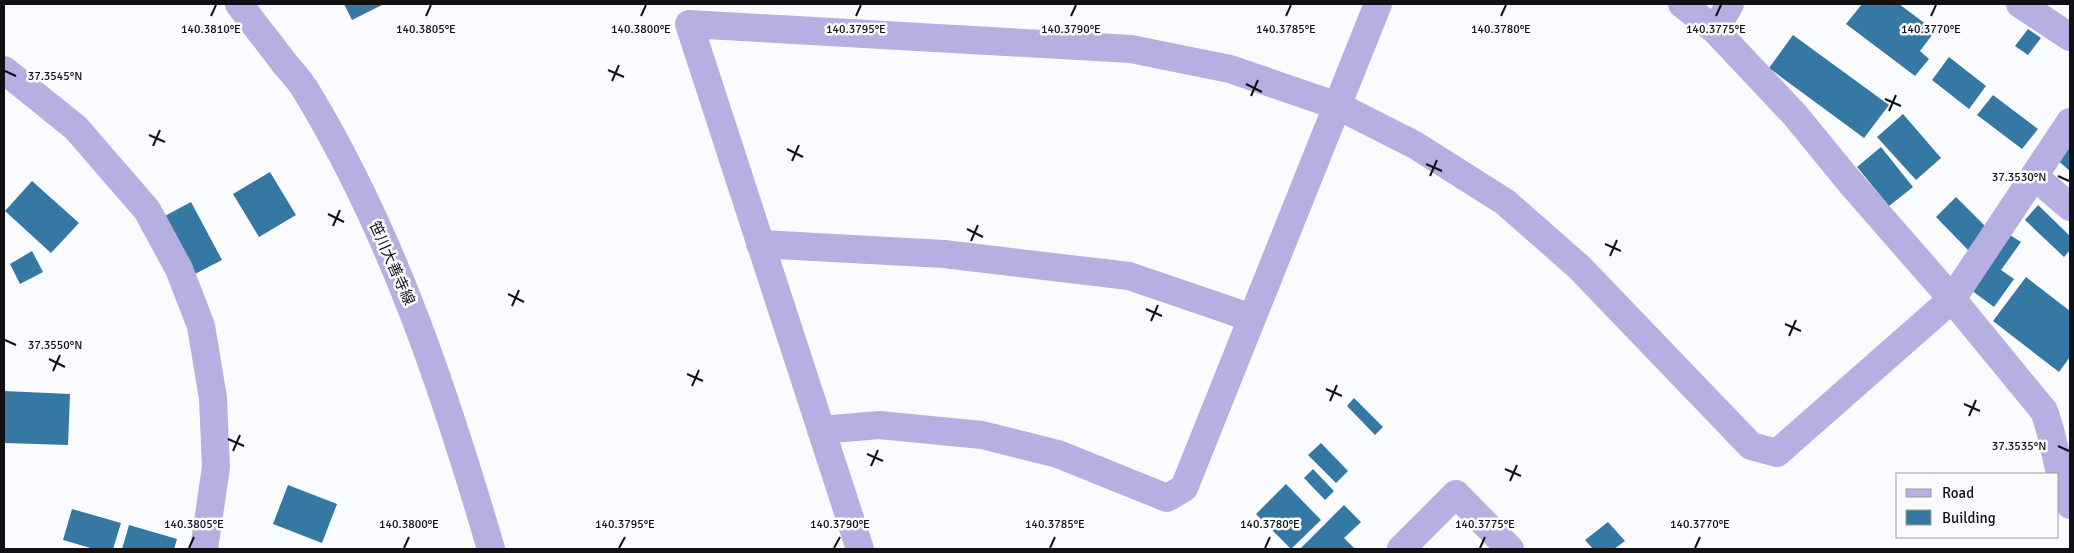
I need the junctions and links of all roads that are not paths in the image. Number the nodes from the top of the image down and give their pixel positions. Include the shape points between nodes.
1 (239, 4) edge
2 (1378, 4) edge
3 (1682, 4) edge
4 (1730, 4) edge
5 (2020, 4) edge
6 (684, 14) edge
7 (1714, 30) junction
8 (2070, 37) edge
9 (4, 70) edge
10 (1338, 106) junction
11 (2070, 122) edge
12 (2034, 176) junction
13 (2070, 207) edge
14 (760, 244) junction
15 (1952, 299) junction
16 (1252, 318) junction
17 (821, 430) junction
18 (2070, 505) edge
19 (204, 549) edge
20 (491, 549) edge
21 (860, 549) edge
22 (1401, 549) edge
23 (1510, 549) edge

1 - 20 street, 笹川大善寺線 via 307,92 389,252 430,358
2 - 10 street
3 - 7 street
4 - 7 street
5 - 8 street
6 - 10 street via 1131,49 1230,69
6 - 14 street
7 - 15 street via 1795,115
9 - 19 street via 76,128 147,210 179,269 201,326 213,398 216,467
10 - 15 street via 1415,145 1505,202 1579,268 1751,446 1776,453
10 - 16 street
11 - 12 street
12 - 13 street
12 - 15 street
14 - 16 street via 944,254 1129,276
14 - 17 street
15 - 18 street via 2044,412
16 - 17 street via 1184,488 1167,498 1058,454 982,434 879,424
17 - 21 street
22 - 23 street via 1456,494

